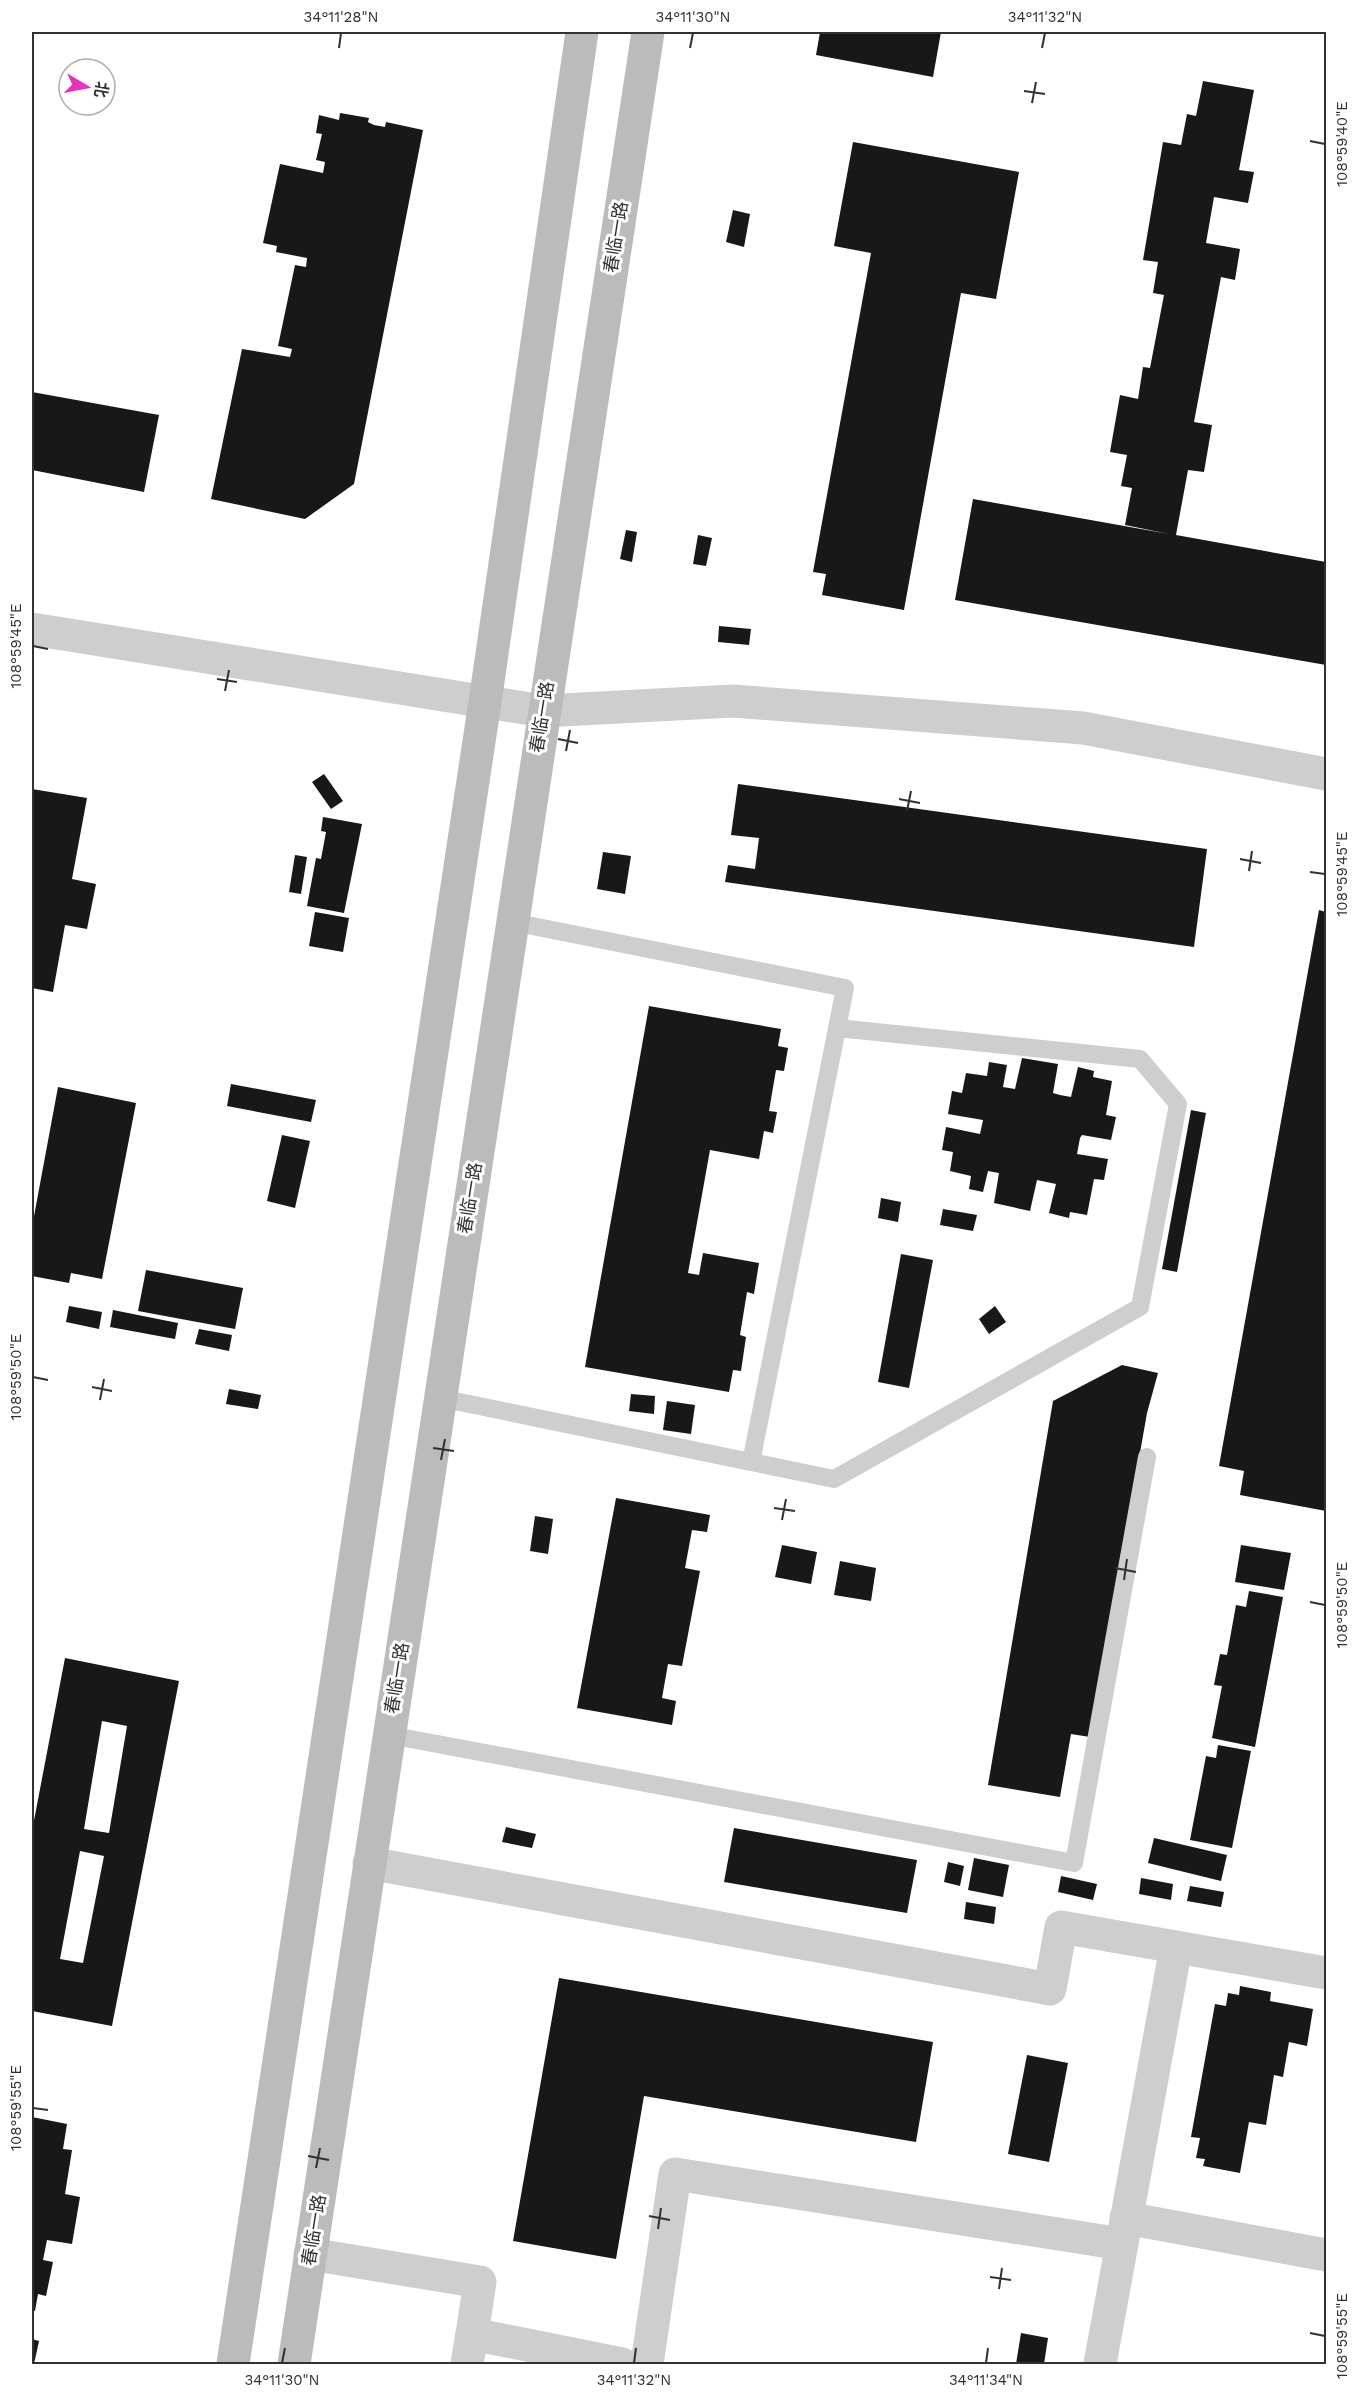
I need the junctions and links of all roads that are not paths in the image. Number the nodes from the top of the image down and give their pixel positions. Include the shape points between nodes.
1 (582, 32) edge
2 (648, 32) edge
3 (32, 629) edge
4 (485, 702) junction
5 (543, 711) junction
6 (1326, 774) edge
7 (512, 922) junction
8 (837, 1028) junction
9 (440, 1398) junction
10 (1147, 1457) dead end
11 (752, 1462) junction
12 (388, 1735) junction
13 (369, 1863) junction
14 (1176, 1947) junction
15 (1326, 1973) edge
16 (1124, 2231) junction
17 (310, 2254) junction
18 (1326, 2255) edge
19 (470, 2349) edge
20 (233, 2364) edge
21 (296, 2364) edge
22 (622, 2364) edge
23 (647, 2364) edge
24 (1100, 2364) edge

1 - 4 main road
2 - 5 main road, 春临一路
3 - 4 street
4 - 5 street
4 - 20 main road
5 - 6 street via 733,701 1083,728
5 - 7 main road, 春临一路
7 - 8 lane via 844,988
7 - 9 main road, 春临一路
8 - 11 lane
8 - 11 lane via 1140,1059 1178,1104 1140,1307 834,1479
9 - 11 lane
9 - 12 main road, 春临一路
10 - 12 lane via 1074,1863
12 - 13 main road, 春临一路
13 - 14 street via 1050,1989 1061,1927
13 - 17 main road, 春临一路
14 - 15 street
14 - 16 street
16 - 18 street
16 - 23 street via 675,2174
16 - 24 street
17 - 19 street via 480,2282
17 - 21 main road, 春临一路
19 - 22 street

